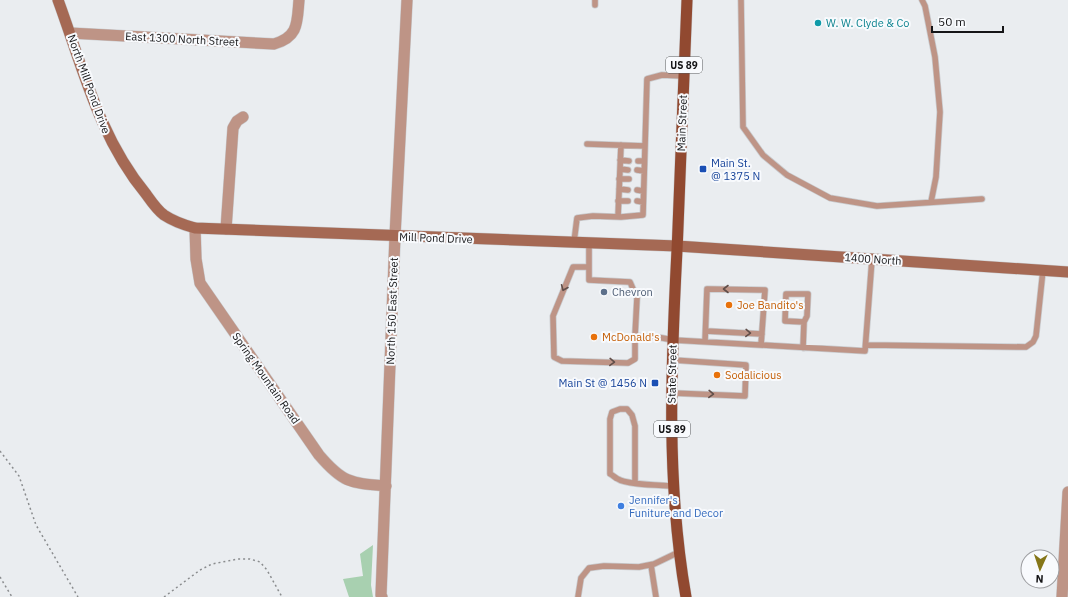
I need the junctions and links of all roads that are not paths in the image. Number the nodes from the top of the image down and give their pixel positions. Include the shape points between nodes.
1 (58, 0) edge
2 (299, 0) edge
3 (407, 0) edge
4 (687, 0) edge
5 (741, 0) edge
6 (922, 0) edge
7 (70, 33) junction
8 (684, 76) junction
9 (243, 117) dead end
10 (587, 144) dead end
11 (621, 145) junction
12 (645, 146) junction
13 (620, 160) junction
14 (629, 161) dead end
15 (620, 169) junction
16 (628, 170) dead end
17 (637, 170) dead end
18 (644, 170) junction
19 (619, 179) junction
20 (629, 179) dead end
21 (619, 189) junction
22 (628, 190) dead end
23 (982, 199) dead end
24 (618, 201) junction
25 (628, 201) dead end
26 (931, 202) junction
27 (618, 217) junction
28 (195, 228) junction
29 (226, 229) junction
30 (395, 236) junction
31 (574, 242) junction
32 (589, 243) junction
33 (677, 246) junction
34 (872, 259) junction
35 (589, 267) junction
36 (1042, 270) junction
37 (1068, 272) edge
38 (804, 322) junction
39 (706, 332) junction
40 (762, 334) junction
41 (635, 336) junction
42 (673, 340) junction
43 (705, 342) junction
44 (761, 345) junction
45 (866, 345) junction
46 (803, 348) junction
47 (673, 360) junction
48 (672, 393) junction
49 (635, 483) junction
50 (386, 486) junction
51 (674, 486) junction
52 (1068, 492) edge
53 (680, 551) junction
54 (650, 565) junction
55 (382, 597) edge
56 (578, 597) edge
57 (656, 597) edge
58 (686, 597) edge
59 (1062, 597) edge

1 - 7 main road, North Mill Pond Drive
2 - 7 street, East 1300 North Street via 296,29 284,42 274,44
3 - 30 street, North 150 East Street
4 - 8 main road, Main Street / US 89
5 - 26 lane via 743,127 763,155 787,175 830,198 877,206
6 - 26 lane via 935,57 940,112 936,177
7 - 28 main road, North Mill Pond Drive via 97,112 125,165 163,214
8 - 12 lane via 662,75 647,79
8 - 33 main road, Main Street / US 89
9 - 29 street via 233,128
10 - 11 lane
11 - 12 lane
11 - 13 lane
12 - 18 lane via 641,161
13 - 14 lane
13 - 15 lane
15 - 16 lane
15 - 19 lane
17 - 18 lane
18 - 27 lane via 640,190 643,215
19 - 20 lane
19 - 21 lane
21 - 22 lane
21 - 24 lane
23 - 26 lane
24 - 25 lane
24 - 27 lane
27 - 31 lane via 577,218
28 - 29 main road, Mill Pond Drive
28 - 50 street, Spring Mountain Road via 200,283 319,455 340,476 362,484
29 - 30 main road, Mill Pond Drive
30 - 31 main road, Mill Pond Drive
30 - 50 street, North 150 East Street
31 - 32 main road, Mill Pond Drive
32 - 33 main road, Mill Pond Drive
32 - 35 lane
33 - 34 main road, 1400 North
33 - 42 main road, State Street / US 89
34 - 36 main road, 1400 North
34 - 45 lane
35 - 41 lane via 589,280 630,282 637,298
35 -> 41 lane via 573,267 553,316 554,357 562,361 628,362 635,358
36 - 37 main road, 1400 North
36 - 45 lane via 1036,336 1026,347
38 - 38 lane via 807,316 808,294 786,294 785,321
38 - 46 lane
39 -> 40 lane
40 -> 39 lane via 765,290 707,289
39 - 43 lane
40 - 44 lane
41 - 42 lane
42 - 43 lane
42 - 47 main road, State Street / US 89
43 - 44 lane
44 - 46 lane
45 - 46 lane via 865,351
47 - 48 main road, State Street / US 89
48 -> 47 lane via 745,396 746,365
48 - 51 main road, State Street / US 89
49 - 49 lane via 619,480 610,474 610,420 612,412 620,409 627,409 635,426
49 - 51 lane
50 - 55 street, North 150 East Street
51 - 53 main road, State Street / US 89
52 - 59 street
53 - 54 lane
53 - 58 main road, State Street / US 89
54 - 56 lane via 589,568 582,578
54 - 57 lane

